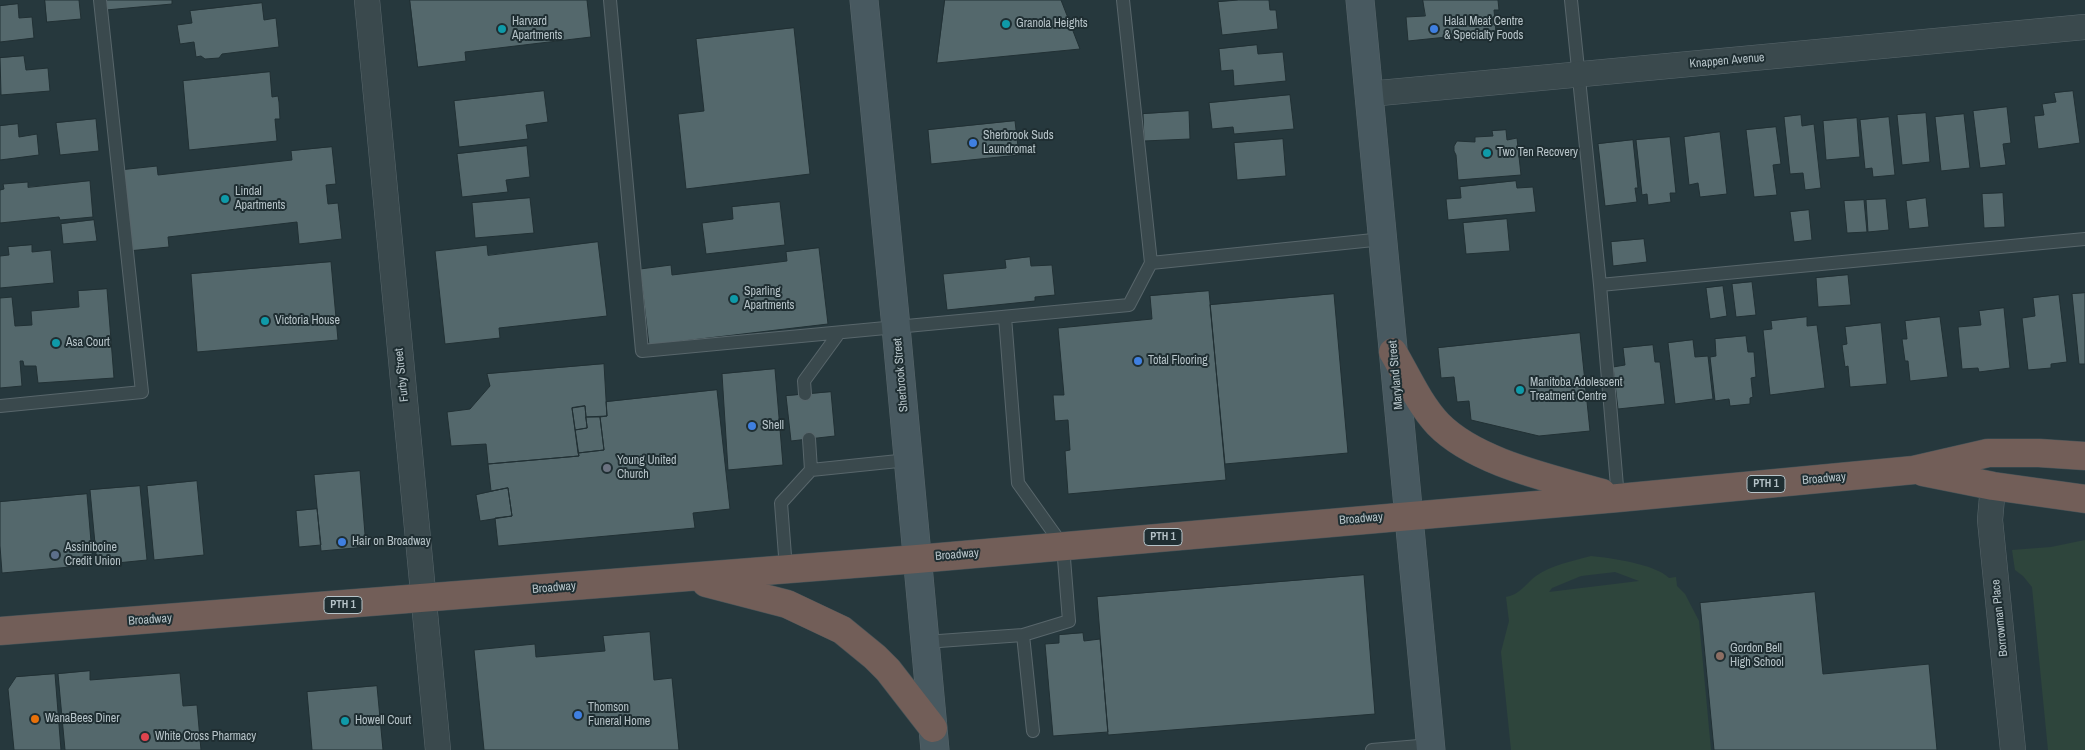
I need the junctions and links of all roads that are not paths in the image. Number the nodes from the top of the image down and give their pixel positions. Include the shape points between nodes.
1 (100, 0) edge
2 (367, 0) edge
3 (610, 0) edge
4 (864, 0) edge
5 (1123, 0) edge
6 (1360, 0) edge
7 (1571, 0) edge
8 (2085, 27) edge
9 (1578, 74) junction
10 (1369, 94) junction
11 (1383, 239) junction
12 (2085, 239) edge
13 (1150, 263) junction
14 (1600, 285) junction
15 (1005, 317) junction
16 (896, 328) junction
17 (839, 333) junction
18 (1393, 352) junction
19 (805, 394) dead end
20 (0, 406) edge
21 (809, 439) dead end
22 (2082, 454) edge
23 (908, 460) junction
24 (811, 470) junction
25 (1914, 470) junction
26 (1993, 486) junction
27 (1618, 498) junction
28 (2085, 500) edge
29 (1409, 514) junction
30 (1063, 546) junction
31 (917, 559) junction
32 (786, 569) junction
33 (685, 577) junction
34 (424, 599) junction
35 (0, 631) edge
36 (1023, 634) junction
37 (925, 642) junction
38 (1033, 731) dead end
39 (934, 739) edge
40 (1431, 747) edge
41 (438, 750) edge
42 (1372, 750) edge
43 (2013, 750) edge

1 - 20 lane via 142,392
2 - 34 street, Furby Street
3 - 17 lane via 642,351
4 - 16 main road, Sherbrook Street
5 - 13 lane
6 - 10 main road, Maryland Street
7 - 9 lane
8 - 9 street, Knappen Avenue
9 - 10 street, Knappen Avenue
9 - 14 lane
10 - 11 main road, Maryland Street
11 - 13 lane
11 - 18 main road, Maryland Street
12 - 14 lane
13 - 15 lane via 1129,305
14 - 27 lane
15 - 16 lane
15 - 30 lane via 1018,483
16 - 17 lane
16 - 23 main road, Sherbrook Street
17 - 19 lane via 804,381
18 - 27 highway via 1429,413 1459,440 1508,465
18 - 29 main road, Maryland Street
21 - 24 lane
22 - 25 highway, Broadway / PTH 1 via 1988,453
23 - 24 lane
23 - 31 main road, Sherbrook Street
24 - 32 lane via 781,503
25 - 26 highway, Broadway / PTH 1
25 - 27 highway, Broadway / PTH 1
26 - 28 highway, Broadway / PTH 1
26 - 43 street, Borrowman Place via 1990,520
27 - 29 highway, Broadway / PTH 1
29 - 30 highway, Broadway / PTH 1
29 - 40 main road, Maryland Street
30 - 31 highway, Broadway / PTH 1
30 - 36 lane via 1069,621
31 - 32 highway, Broadway / PTH 1
31 - 37 main road, Sherbrook Street
32 - 33 highway, Broadway / PTH 1
33 - 34 highway, Broadway / PTH 1
33 - 39 highway via 787,604 842,630 888,670
34 - 35 highway, Broadway / PTH 1
34 - 41 street, Furby Street
36 - 37 lane
36 - 38 lane
37 - 39 main road, Sherbrook Street
40 - 42 lane

